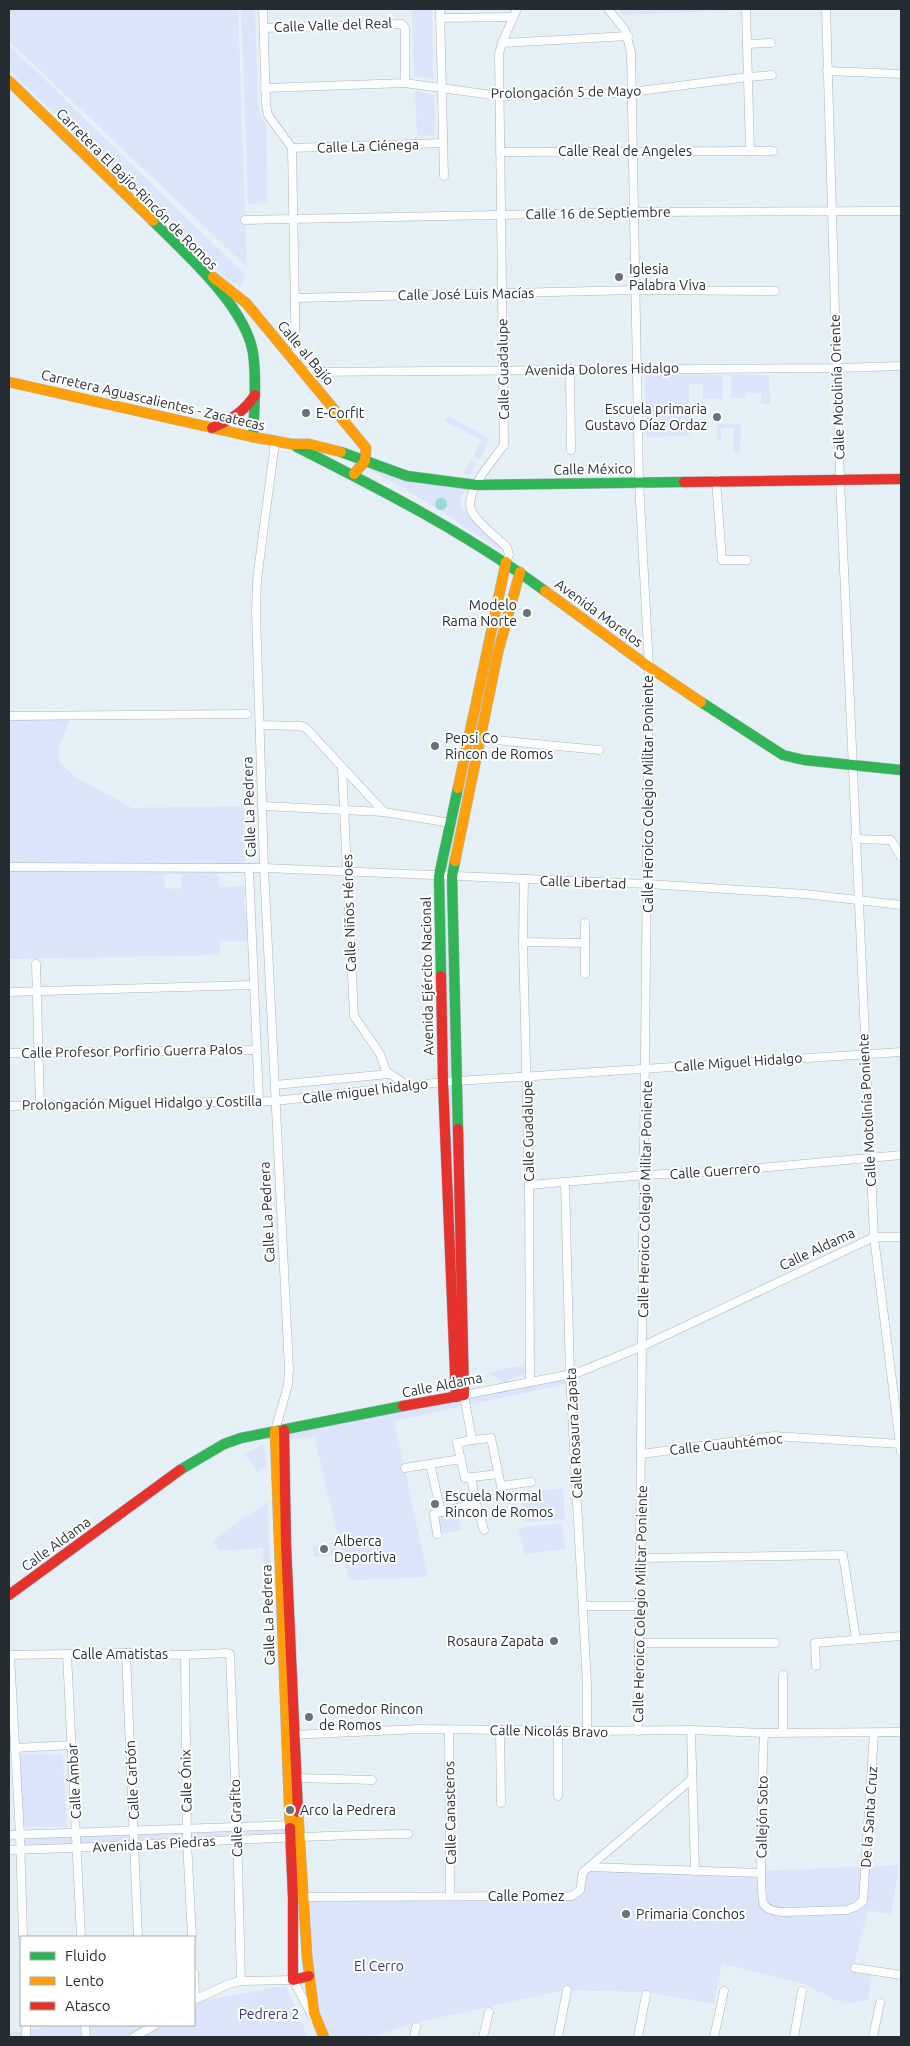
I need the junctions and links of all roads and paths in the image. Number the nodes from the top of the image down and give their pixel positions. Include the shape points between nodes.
1 (264, 9) edge
2 (440, 9) edge
3 (517, 9) edge
4 (608, 9) edge
5 (746, 9) edge
6 (826, 9) edge
7 (513, 17) junction
8 (440, 18) junction
9 (264, 28) junction
10 (628, 36) junction
11 (502, 43) junction
12 (771, 43) dead end
13 (746, 44) junction
14 (827, 71) junction
15 (901, 74) edge
16 (772, 75) dead end
17 (748, 77) junction
18 (9, 81) edge
19 (406, 83) junction
20 (265, 88) junction
21 (442, 88) junction
22 (631, 92) junction
23 (499, 96) junction
24 (443, 143) junction
25 (292, 148) junction
26 (632, 150) junction
27 (750, 151) junction
28 (773, 151) dead end
29 (500, 152) junction
30 (444, 176) dead end
31 (901, 211) edge
32 (634, 212) junction
33 (831, 212) junction
34 (501, 214) junction
35 (294, 218) junction
36 (245, 220) dead end
37 (195, 262) junction
38 (637, 290) junction
39 (775, 291) dead end
40 (502, 294) junction
41 (295, 298) junction
42 (901, 366) edge
43 (638, 368) junction
44 (836, 368) junction
45 (299, 369) junction
46 (504, 370) junction
47 (570, 370) junction
48 (9, 382) edge
49 (255, 395) junction
50 (212, 428) junction
51 (253, 437) junction
52 (275, 442) junction
53 (291, 444) junction
54 (571, 450) dead end
55 (365, 461) junction
56 (354, 474) junction
57 (901, 479) edge
58 (716, 480) junction
59 (840, 480) junction
60 (639, 482) junction
61 (476, 485) junction
62 (747, 560) dead end
63 (506, 562) junction
64 (520, 572) junction
65 (487, 649) junction
66 (498, 652) junction
67 (649, 667) junction
68 (247, 714) dead end
69 (9, 716) edge
70 (260, 725) junction
71 (468, 738) junction
72 (481, 739) junction
73 (599, 750) dead end
74 (852, 766) junction
75 (342, 767) junction
76 (901, 770) edge
77 (263, 806) junction
78 (345, 810) junction
79 (384, 812) junction
80 (451, 822) junction
81 (855, 839) junction
82 (901, 857) edge
83 (9, 867) edge
84 (249, 868) junction
85 (264, 868) junction
86 (347, 871) junction
87 (439, 876) junction
88 (452, 876) junction
89 (524, 879) junction
90 (648, 884) junction
91 (858, 901) junction
92 (901, 906) edge
93 (585, 923) dead end
94 (523, 942) junction
95 (585, 943) junction
96 (36, 964) dead end
97 (584, 974) dead end
98 (253, 985) junction
99 (37, 991) junction
100 (9, 992) edge
101 (256, 1050) junction
102 (38, 1052) junction
103 (901, 1052) edge
104 (9, 1053) edge
105 (864, 1054) junction
106 (646, 1068) junction
107 (389, 1074) junction
108 (526, 1077) junction
109 (328, 1080) junction
110 (455, 1081) junction
111 (443, 1082) junction
112 (274, 1085) junction
113 (408, 1086) junction
114 (326, 1096) junction
115 (259, 1101) junction
116 (275, 1101) junction
117 (40, 1105) junction
118 (9, 1106) edge
119 (901, 1155) edge
120 (870, 1158) junction
121 (645, 1175) junction
122 (565, 1183) junction
123 (529, 1185) junction
124 (874, 1237) junction
125 (901, 1237) edge
126 (643, 1346) junction
127 (570, 1375) junction
128 (530, 1382) junction
129 (460, 1396) junction
130 (279, 1431) junction
131 (472, 1440) junction
132 (901, 1444) edge
133 (901, 1452) edge
134 (642, 1454) junction
135 (461, 1459) junction
136 (430, 1464) junction
137 (405, 1468) dead end
138 (498, 1474) junction
139 (471, 1477) junction
140 (531, 1482) dead end
141 (476, 1503) junction
142 (441, 1512) junction
143 (484, 1530) dead end
144 (437, 1534) dead end
145 (640, 1558) junction
146 (9, 1595) edge
147 (583, 1606) junction
148 (640, 1606) junction
149 (901, 1636) edge
150 (856, 1639) junction
151 (640, 1644) junction
152 (775, 1644) dead end
153 (126, 1653) junction
154 (67, 1654) junction
155 (230, 1654) joint
156 (10, 1655) edge
157 (184, 1655) junction
158 (816, 1666) dead end
159 (784, 1676) dead end
160 (450, 1730) junction
161 (500, 1730) junction
162 (691, 1730) junction
163 (558, 1731) junction
164 (638, 1731) junction
165 (587, 1732) junction
166 (901, 1732) edge
167 (764, 1733) junction
168 (783, 1733) junction
169 (874, 1733) junction
170 (291, 1735) junction
171 (72, 1745) junction
172 (15, 1748) junction
173 (297, 1778) junction
174 (692, 1779) junction
175 (372, 1780) dead end
176 (558, 1796) dead end
177 (501, 1803) dead end
178 (237, 1828) junction
179 (187, 1830) junction
180 (294, 1831) junction
181 (76, 1832) junction
182 (134, 1832) junction
183 (408, 1834) dead end
184 (9, 1835) edge
185 (20, 1835) junction
186 (237, 1840) junction
187 (187, 1842) junction
188 (136, 1846) junction
189 (76, 1848) junction
190 (9, 1850) edge
191 (20, 1850) junction
192 (589, 1867) junction
193 (695, 1871) junction
194 (761, 1873) junction
195 (450, 1896) junction
196 (302, 1897) junction
197 (762, 1901) joint
198 (23, 1936) edge
199 (81, 1936) edge
200 (138, 1936) edge
201 (192, 1936) edge
202 (855, 1968) dead end
203 (901, 1975) edge
204 (309, 1976) junction
205 (293, 1980) junction
206 (241, 1981) junction
207 (567, 1990) dead end
208 (802, 1991) dead end
209 (724, 1992) dead end
210 (646, 1995) dead end
211 (195, 2000) edge
212 (880, 2003) dead end
213 (489, 2012) dead end
214 (153, 2026) edge
215 (317, 2026) junction
216 (416, 2027) dead end
217 (137, 2035) edge
218 (324, 2037) edge
219 (414, 2037) edge
220 (483, 2037) edge
221 (558, 2037) edge
222 (638, 2037) edge
223 (714, 2037) edge
224 (794, 2037) edge
225 (873, 2037) edge

1 - 9 street
2 - 8 street
3 - 7 street, Calle Guadalupe
4 - 10 street
5 - 13 street
6 - 14 street, Calle Motolinía Oriente
7 - 8 street
7 - 11 street, Calle Guadalupe
8 - 21 street
9 - 19 street, Calle Valle del Real via 402,24 405,28
9 - 20 street
10 - 11 street
10 - 22 street, Calle Heroico Colegio Militar Poniente
11 - 23 street, Calle Guadalupe
12 - 13 street
13 - 17 street
14 - 15 street
14 - 33 street, Calle Motolinía Oriente
16 - 17 street, Prolongación 5 de Mayo
17 - 22 street, Prolongación 5 de Mayo
17 - 27 street
18 - 37 main road, Carretera El Bajío-Rincón de Romos
19 - 20 street, Prolongación 5 de Mayo
19 - 21 street, Prolongación 5 de Mayo
20 - 25 street via 268,115
21 - 23 street, Prolongación 5 de Mayo
21 - 24 street
22 - 23 street, Prolongación 5 de Mayo
22 - 26 street, Calle Heroico Colegio Militar Poniente
23 - 29 street, Calle Guadalupe
24 - 25 street, Calle La Ciénega
24 - 30 street
25 - 35 street
26 - 27 street, Calle Real de Angeles
26 - 29 street, Calle Real de Angeles
26 - 32 street, Calle Heroico Colegio Militar Poniente
27 - 28 street, Calle Real de Angeles
29 - 34 street, Calle Guadalupe
31 - 33 street, Calle 16 de Septiembre
32 - 33 street, Calle 16 de Septiembre
32 - 34 street, Calle 16 de Septiembre
32 - 38 street, Calle Heroico Colegio Militar Poniente
33 - 44 street, Calle Motolinía Oriente
34 - 35 street, Calle 16 de Septiembre
34 - 40 street, Calle Guadalupe
35 - 36 street, Calle 16 de Septiembre
35 - 41 street
37 - 45 main road, Calle al Bajío via 246,303
37 - 49 main road, Carretera El Bajío-Rincón de Romos via 244,324 253,353
38 - 39 street, Calle José Luis Macías
38 - 40 street, Calle José Luis Macías
38 - 43 street, Calle Heroico Colegio Militar Poniente
40 - 41 street, Calle José Luis Macías
40 - 46 street, Calle Guadalupe
41 - 45 street
42 - 44 street, Avenida Dolores Hidalgo
43 - 44 street, Avenida Dolores Hidalgo
43 - 47 street, Avenida Dolores Hidalgo
43 - 60 street, Calle Heroico Colegio Militar Poniente
44 - 59 street, Calle Motolinía Oriente
45 - 46 street, Avenida Dolores Hidalgo
45 - 55 main road, Calle al Bajío via 366,448
46 - 47 street, Avenida Dolores Hidalgo
46 - 61 street, Calle Guadalupe via 504,445
47 - 54 street
48 - 50 main road, Carretera Aguascalientes - Zacatecas
49 - 50 main road via 244,411
49 - 51 main road, Carretera El Bajío-Rincón de Romos
50 - 51 main road, Carretera Aguascalientes - Zacatecas
51 - 52 main road, Carretera Aguascalientes - Zacatecas
52 - 53 main road, Carretera Aguascalientes - Zacatecas
52 - 70 street, Calle La Pedrera via 256,597
53 - 55 main road, Calle México via 308,444
53 - 56 main road, Avenida Morelos
55 - 56 main road
55 - 61 main road, Calle México via 406,476
56 - 63 main road, Avenida Morelos
57 - 59 main road, Calle México
58 - 59 main road, Calle México
58 - 60 main road, Calle México
58 - 62 street via 722,560
59 - 74 street, Calle Motolinía Oriente
60 - 61 main road, Calle México
60 - 67 street, Calle Heroico Colegio Militar Poniente
61 - 63 street via 469,500 472,513 507,548
63 - 64 main road, Avenida Morelos
63 - 65 main road, Avenida Ejército Nacional
64 - 66 main road, Avenida Ejército Nacional
64 - 67 main road, Avenida Morelos
65 - 66 main road
65 - 71 main road, Avenida Ejército Nacional
66 - 72 main road, Avenida Ejército Nacional
67 - 74 main road, Avenida Morelos via 783,755
67 - 90 street, Calle Heroico Colegio Militar Poniente
68 - 69 street
70 - 75 street via 301,726 310,731
70 - 77 street, Calle La Pedrera
71 - 72 street
71 - 80 main road, Avenida Ejército Nacional
72 - 73 street
72 - 88 main road, Avenida Ejército Nacional
74 - 76 main road, Avenida Morelos
74 - 81 street, Calle Motolinía Poniente
75 - 78 street, Calle Niños Héroes
75 - 79 street
77 - 78 street
77 - 85 street, Calle La Pedrera
78 - 79 street
78 - 86 street, Calle Niños Héroes
79 - 80 street
80 - 87 main road, Avenida Ejército Nacional
81 - 82 street via 891,840
81 - 91 street, Calle Motolinía Poniente
83 - 84 street, Calle Libertad
84 - 85 street, Calle Libertad
84 - 98 street
85 - 86 street, Calle Libertad
85 - 112 street, Calle La Pedrera
86 - 87 street, Calle Libertad
86 - 107 street, Calle Niños Héroes via 354,1016 380,1054
87 - 88 street, Calle Libertad
87 - 111 main road, Avenida Ejército Nacional
88 - 89 street, Calle Libertad
88 - 110 main road, Avenida Ejército Nacional
89 - 90 street, Calle Libertad
89 - 94 street, Calle Guadalupe
90 - 91 street, Calle Libertad via 805,894
90 - 106 street, Calle Heroico Colegio Militar Poniente
91 - 92 street, Calle Libertad
91 - 105 street, Calle Motolinía Poniente
93 - 95 street
94 - 95 street
94 - 108 street, Calle Guadalupe
95 - 97 street
96 - 99 street
98 - 99 street
98 - 101 street
99 - 100 street
99 - 102 street
101 - 102 street, Calle Profesor Porfirio Guerra Palos
101 - 115 street
102 - 104 street, Calle Profesor Porfirio Guerra Palos
102 - 117 street
103 - 105 street, Calle Miguel Hidalgo
105 - 106 street, Calle Miguel Hidalgo
105 - 120 street, Calle Motolinía Poniente
106 - 108 street, Calle Miguel Hidalgo
106 - 121 street, Calle Heroico Colegio Militar Poniente
107 - 109 street
107 - 113 street
108 - 110 street, Calle Miguel Hidalgo
108 - 123 street, Calle Guadalupe
109 - 112 street
109 - 114 street
110 - 111 street, Calle miguel hidalgo
110 - 129 main road, Avenida Ejército Nacional
111 - 113 street, Calle miguel hidalgo
111 - 129 main road, Avenida Ejército Nacional
112 - 116 street, Calle La Pedrera
113 - 114 street, Calle miguel hidalgo
114 - 116 street, Calle miguel hidalgo
115 - 116 street, Prolongación Miguel Hidalgo y Costilla
115 - 117 street, Prolongación Miguel Hidalgo y Costilla
116 - 130 street, Calle La Pedrera via 289,1370
117 - 118 street, Prolongación Miguel Hidalgo y Costilla
119 - 120 street, Calle Guerrero
120 - 121 street, Calle Guerrero
120 - 124 street, Calle Motolinía Poniente
121 - 122 street, Calle Guerrero
121 - 126 street, Calle Heroico Colegio Militar Poniente
122 - 123 street, Calle Guerrero
122 - 127 street, Calle Rosaura Zapata
123 - 128 street, Calle Guadalupe
124 - 125 street, Calle Aldama
124 - 126 street, Calle Aldama
124 - 132 street, Calle Motolinía Poniente
126 - 127 street, Calle Aldama
126 - 134 street, Calle Heroico Colegio Militar Poniente
127 - 128 street, Calle Aldama
127 - 147 street, Calle Rosaura Zapata
128 - 129 street, Calle Aldama
129 - 130 main road, Calle Aldama
129 - 131 street
130 - 146 main road, Calle Aldama via 241,1438 197,1458
130 - 170 main road, Calle La Pedrera
131 - 135 street via 457,1443
131 - 138 street via 491,1438
132 - 133 street, Calle Motolinía Poniente
132 - 134 street, Calle Cuauhtémoc via 774,1436
134 - 145 street, Calle Heroico Colegio Militar Poniente
135 - 136 street
135 - 139 street via 465,1478
136 - 137 street
136 - 142 street
138 - 139 street
138 - 140 street via 501,1486
139 - 141 street
141 - 142 street
141 - 143 street
142 - 144 street via 434,1514
145 - 148 street, Calle Heroico Colegio Militar Poniente
145 - 150 street via 843,1554
147 - 148 street
147 - 165 street, Calle Rosaura Zapata
148 - 151 street, Calle Heroico Colegio Militar Poniente
149 - 150 street
150 - 158 street via 815,1643
151 - 152 street
151 - 164 street, Calle Heroico Colegio Militar Poniente
153 - 154 street, Calle Amatistas
153 - 157 street, Calle Amatistas
153 - 182 street, Calle Carbón
154 - 156 street, Calle Amatistas
154 - 171 street, Calle Ámbar
155 - 157 street, Calle Amatistas
155 - 178 street, Calle Grafito
156 - 172 street
157 - 179 street, Calle Ónix
159 - 168 street
160 - 161 street, Calle Nicolás Bravo
160 - 170 street, Calle Nicolás Bravo
160 - 195 street, Calle Canasteros
161 - 163 street, Calle Nicolás Bravo
161 - 177 street
162 - 164 street, Calle Nicolás Bravo
162 - 167 street, Calle Nicolás Bravo
162 - 174 street
163 - 165 street, Calle Nicolás Bravo
163 - 176 street
164 - 165 street, Calle Nicolás Bravo
166 - 169 street, Calle Nicolás Bravo
167 - 168 street, Calle Nicolás Bravo
167 - 194 street, Callejón Soto
168 - 169 street, Calle Nicolás Bravo
169 - 197 street, De la Santa Cruz via 863,1901 847,1910 785,1912 768,1908
170 - 173 main road, Calle La Pedrera
170 - 180 main road, Calle La Pedrera
171 - 172 street
171 - 181 street, Calle Ámbar
172 - 185 street
173 - 175 street
173 - 180 main road, Calle La Pedrera
174 - 192 street
174 - 193 street
178 - 179 street, Avenida Las Piedras
178 - 180 street, Avenida Las Piedras
178 - 186 street, Calle Grafito
179 - 182 street, Avenida Las Piedras
179 - 187 street, Calle Ónix
180 - 183 street
180 - 186 street, Avenida Las Piedras
180 - 196 main road, Calle La Pedrera
180 - 205 main road, Calle La Pedrera
181 - 182 street, Avenida Las Piedras
181 - 185 street, Avenida Las Piedras
181 - 189 street, Calle Ámbar
182 - 188 street, Calle Carbón
184 - 185 street, Avenida Las Piedras
185 - 191 street
186 - 187 street, Avenida Las Piedras
186 - 206 street, Calle Grafito
187 - 188 street, Avenida Las Piedras
187 - 201 street, Calle Ónix
188 - 189 street, Avenida Las Piedras
188 - 200 street, Calle Carbón
189 - 191 street, Avenida Las Piedras
189 - 199 street, Calle Ámbar
190 - 191 street, Avenida Las Piedras
191 - 198 street
192 - 193 street
192 - 195 street, Calle Pomez via 583,1872 580,1890 572,1896
193 - 194 street
194 - 197 street, Callejón Soto
195 - 196 street, Calle Pomez
196 - 204 main road, Calle La Pedrera
202 - 203 street
204 - 205 main road
204 - 215 main road, Calle La Pedrera
205 - 206 street
205 - 215 street
206 - 211 street
207 - 221 street
208 - 224 street
209 - 223 street
210 - 222 street
212 - 225 street
213 - 220 street
214 - 217 street
215 - 218 main road
216 - 219 street

